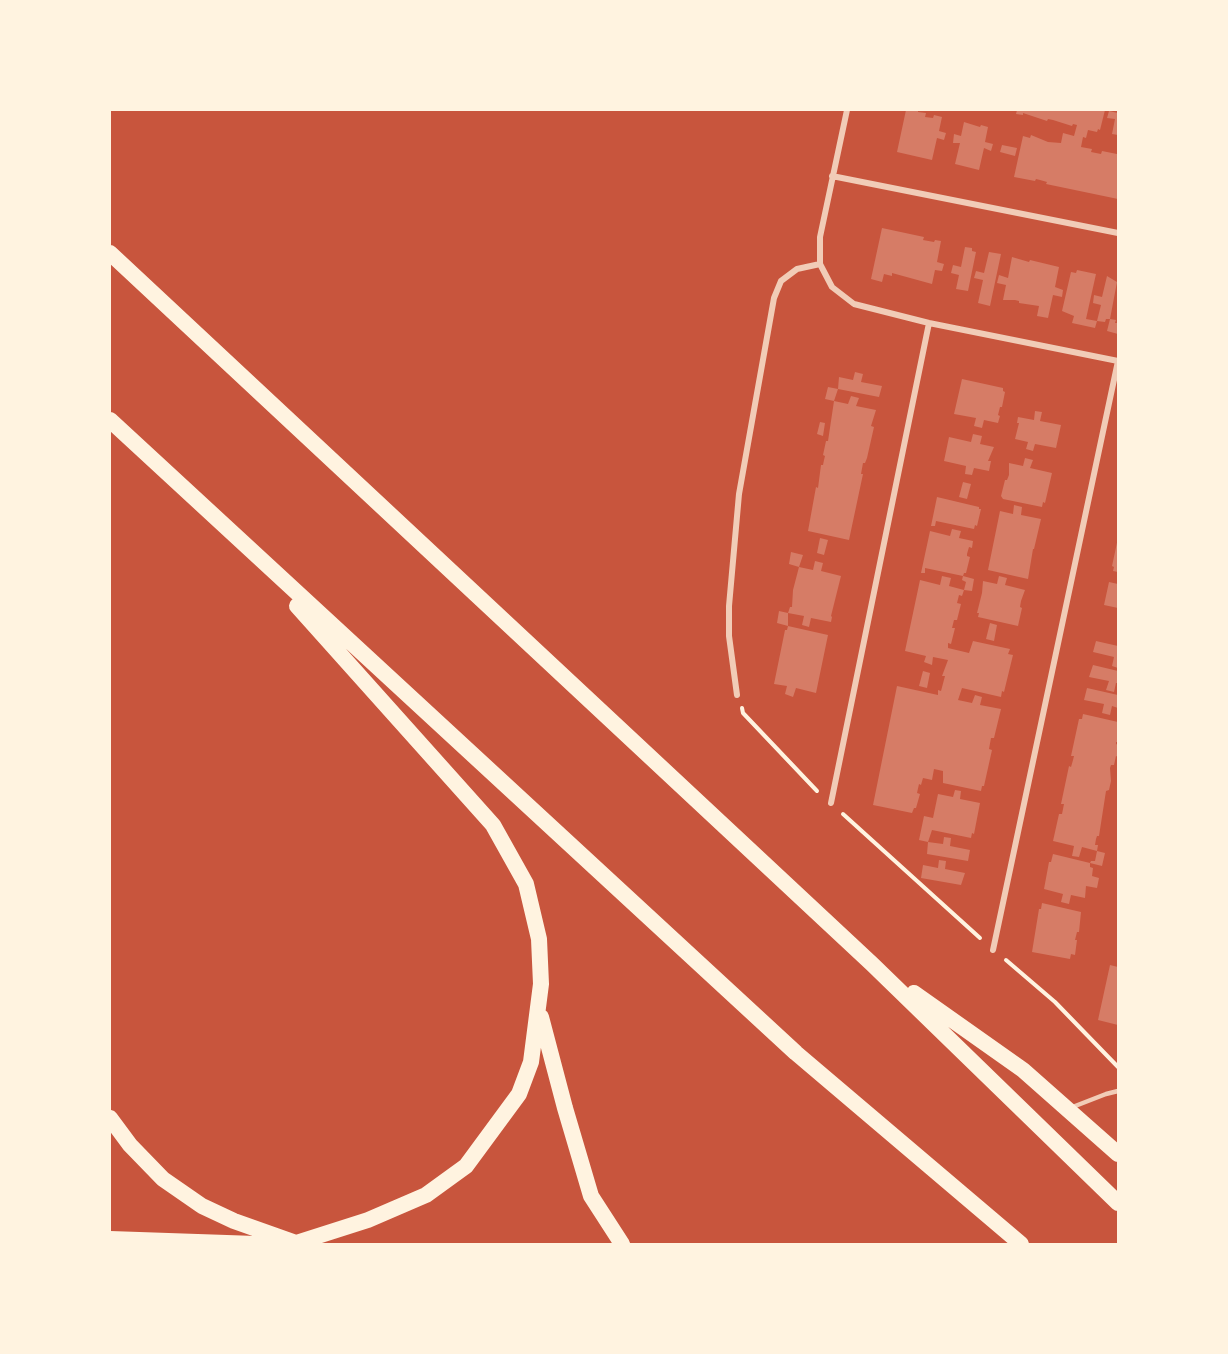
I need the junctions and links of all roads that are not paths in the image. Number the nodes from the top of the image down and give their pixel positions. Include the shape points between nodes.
1 (847, 110) edge
2 (832, 176) junction
3 (1119, 233) edge
4 (110, 253) edge
5 (820, 264) junction
6 (929, 322) junction
7 (1118, 361) edge
8 (110, 420) edge
9 (230, 532) junction
10 (737, 695) road end
11 (831, 803) road end
12 (993, 950) road end
13 (872, 964) junction
14 (539, 1007) junction
15 (1119, 1091) edge
16 (1068, 1109) junction
17 (110, 1118) edge
18 (1119, 1154) edge
19 (1119, 1203) edge
20 (110, 1237) edge
21 (1015, 1241) edge
22 (296, 1243) edge
23 (320, 1245) edge
24 (622, 1245) edge

1 - 2 street
2 - 3 street
2 - 5 street via 820,237
4 - 13 highway
5 - 6 street via 832,287 854,304
5 - 10 street via 797,268 782,281 774,298 738,505 729,606
6 - 7 street
6 - 11 street
7 - 12 street
8 - 9 highway
9 - 14 highway via 493,825 526,884 535,916 541,984
9 - 21 highway via 796,1053
13 - 16 highway via 1023,1070
13 - 19 highway
14 - 22 highway via 531,1062 519,1094 466,1166 426,1195 368,1220
14 - 24 highway via 591,1196
15 - 16 lane
16 - 18 highway
17 - 22 highway via 163,1179 202,1206
20 - 22 main road
22 - 23 main road

